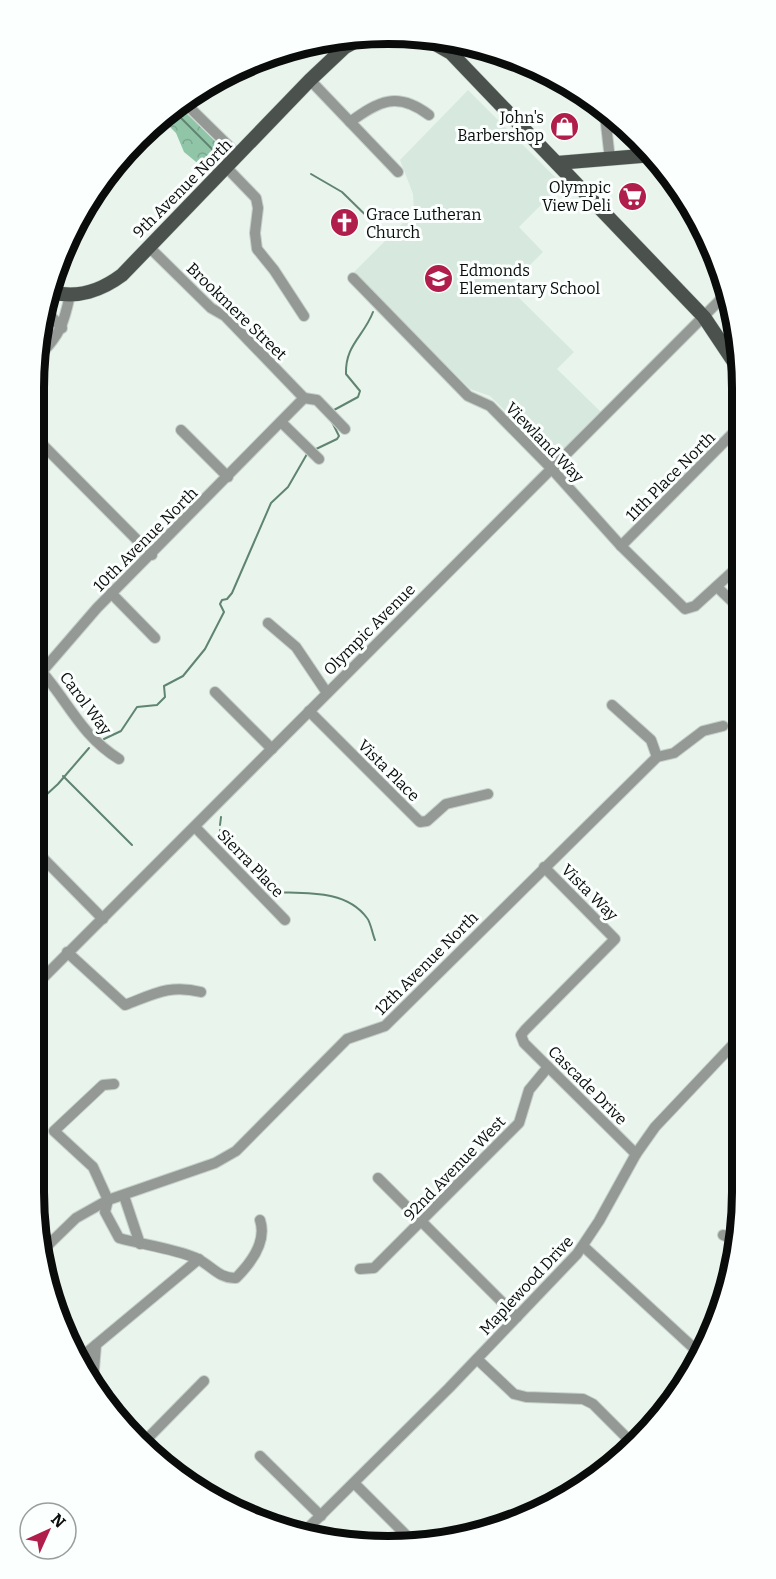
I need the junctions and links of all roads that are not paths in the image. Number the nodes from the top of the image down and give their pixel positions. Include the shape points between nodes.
1 (342, 46) edge
2 (440, 47) edge
3 (445, 48) edge
4 (451, 54) junction
5 (310, 80) junction
6 (189, 107) edge
7 (429, 115) dead end
8 (606, 121) edge
9 (350, 122) junction
10 (238, 155) junction
11 (643, 156) edge
12 (610, 160) junction
13 (592, 161) junction
14 (557, 163) junction
15 (226, 167) junction
16 (398, 172) dead end
17 (580, 187) junction
18 (148, 246) junction
19 (353, 278) dead end
20 (57, 293) edge
21 (70, 295) junction
22 (721, 299) edge
23 (51, 316) edge
24 (304, 316) dead end
25 (704, 317) junction
26 (62, 328) junction
27 (45, 350) edge
28 (731, 358) edge
29 (304, 398) junction
30 (281, 422) junction
31 (345, 429) dead end
32 (181, 430) dead end
33 (732, 434) edge
34 (44, 446) edge
35 (318, 459) dead end
36 (550, 467) junction
37 (228, 477) junction
38 (621, 546) junction
39 (152, 555) junction
40 (732, 573) edge
41 (718, 588) junction
42 (111, 593) junction
43 (732, 601) edge
44 (268, 623) dead end
45 (154, 638) dead end
46 (44, 668) edge
47 (44, 673) edge
48 (214, 692) dead end
49 (327, 693) junction
50 (612, 705) dead end
51 (309, 711) junction
52 (723, 726) dead end
53 (272, 749) junction
54 (657, 757) junction
55 (119, 759) dead end
56 (488, 794) dead end
57 (195, 827) junction
58 (44, 859) edge
59 (544, 867) junction
60 (103, 919) junction
61 (285, 920) dead end
62 (68, 952) junction
63 (44, 977) edge
64 (201, 992) dead end
65 (521, 1035) joint
66 (732, 1045) edge
67 (548, 1067) junction
68 (114, 1084) dead end
69 (636, 1154) junction
70 (378, 1178) dead end
71 (124, 1196) junction
72 (108, 1200) junction
73 (260, 1220) dead end
74 (422, 1222) junction
75 (723, 1235) dead end
76 (730, 1237) edge
77 (140, 1244) junction
78 (48, 1245) edge
79 (583, 1246) junction
80 (199, 1259) junction
81 (360, 1269) dead end
82 (517, 1317) junction
83 (96, 1345) junction
84 (694, 1348) edge
85 (85, 1354) edge
86 (477, 1359) junction
87 (94, 1369) edge
88 (204, 1381) dead end
89 (148, 1438) edge
90 (628, 1439) edge
91 (260, 1456) dead end
92 (354, 1483) junction
93 (321, 1516) junction
94 (310, 1526) edge
95 (406, 1535) edge

1 - 5 main road, 9th Avenue North
2 - 4 main road
3 - 4 street
4 - 14 main road
5 - 9 street
5 - 10 main road, 9th Avenue North
6 - 10 street
7 - 9 street via 416,105 397,100 376,103
8 - 12 street
9 - 16 street
10 - 15 main road, 9th Avenue North
11 - 12 main road
12 - 13 main road
13 - 14 main road
13 - 17 main road via 582,174
14 - 17 main road
15 - 18 main road, 9th Avenue North
15 - 24 street via 256,198 257,249
17 - 25 main road
18 - 21 main road, 9th Avenue North via 113,282 95,291
18 - 29 street, Brookmere Street via 211,308 225,316
19 - 36 street, Viewland Way via 468,396 490,406
20 - 21 main road
21 - 26 street
22 - 25 street, Olympic Avenue
23 - 26 street
25 - 28 main road
25 - 36 street, Olympic Avenue
26 - 27 street
29 - 30 street, 10th Avenue North
29 - 31 street via 317,400
30 - 35 street
30 - 37 street, 10th Avenue North
32 - 37 street
33 - 38 street, 11th Place North
34 - 39 street
36 - 38 street, Viewland Way
36 - 49 street, Olympic Avenue
37 - 39 street, 10th Avenue North
38 - 41 street, Viewland Way via 685,609
39 - 42 street, 10th Avenue North
40 - 41 street
41 - 43 street
42 - 45 street
42 - 46 street, 10th Avenue North
44 - 49 street via 296,647
47 - 55 street, Carol Way via 81,727 99,747
48 - 53 street
49 - 51 street, Olympic Avenue
50 - 54 street via 651,740
51 - 53 street, Olympic Avenue
51 - 56 street, Vista Place via 420,822 427,821 446,804
52 - 54 street, 12th Avenue North via 703,731 674,753
53 - 57 street, Olympic Avenue
54 - 59 street, 12th Avenue North
57 - 60 street, Olympic Avenue
57 - 61 street, Sierra Place
58 - 60 street
59 - 65 street, Vista Way via 615,939
59 - 71 street, 12th Avenue North via 385,1026 347,1040 236,1151 215,1163
60 - 62 street, Olympic Avenue
62 - 63 street, Olympic Avenue
62 - 64 street via 125,1005 167,988
65 - 67 street, Cascade Drive
66 - 69 street, Maplewood Drive via 666,1114
67 - 69 street, Cascade Drive
67 - 74 street, 92nd Avenue West via 529,1090 519,1123
68 - 72 street via 103,1085 54,1131 93,1167
69 - 79 street, Maplewood Drive
70 - 74 street
71 - 72 street, 12th Avenue North
71 - 77 street
72 - 77 street via 105,1212 112,1231 119,1238
72 - 78 street, 12th Avenue North via 76,1218
73 - 80 street via 264,1231 251,1263 236,1278 226,1279
74 - 81 street, 92nd Avenue West via 374,1268
74 - 82 street
75 - 76 street
77 - 80 street
79 - 82 street, Maplewood Drive
79 - 84 street
80 - 83 street
82 - 86 street, Maplewood Drive
83 - 85 street
83 - 87 street
86 - 90 street via 514,1394 583,1399 593,1404
86 - 92 street, Maplewood Drive
88 - 89 street
91 - 93 street
92 - 93 street, Maplewood Drive
92 - 95 street
93 - 94 street, Maplewood Drive

